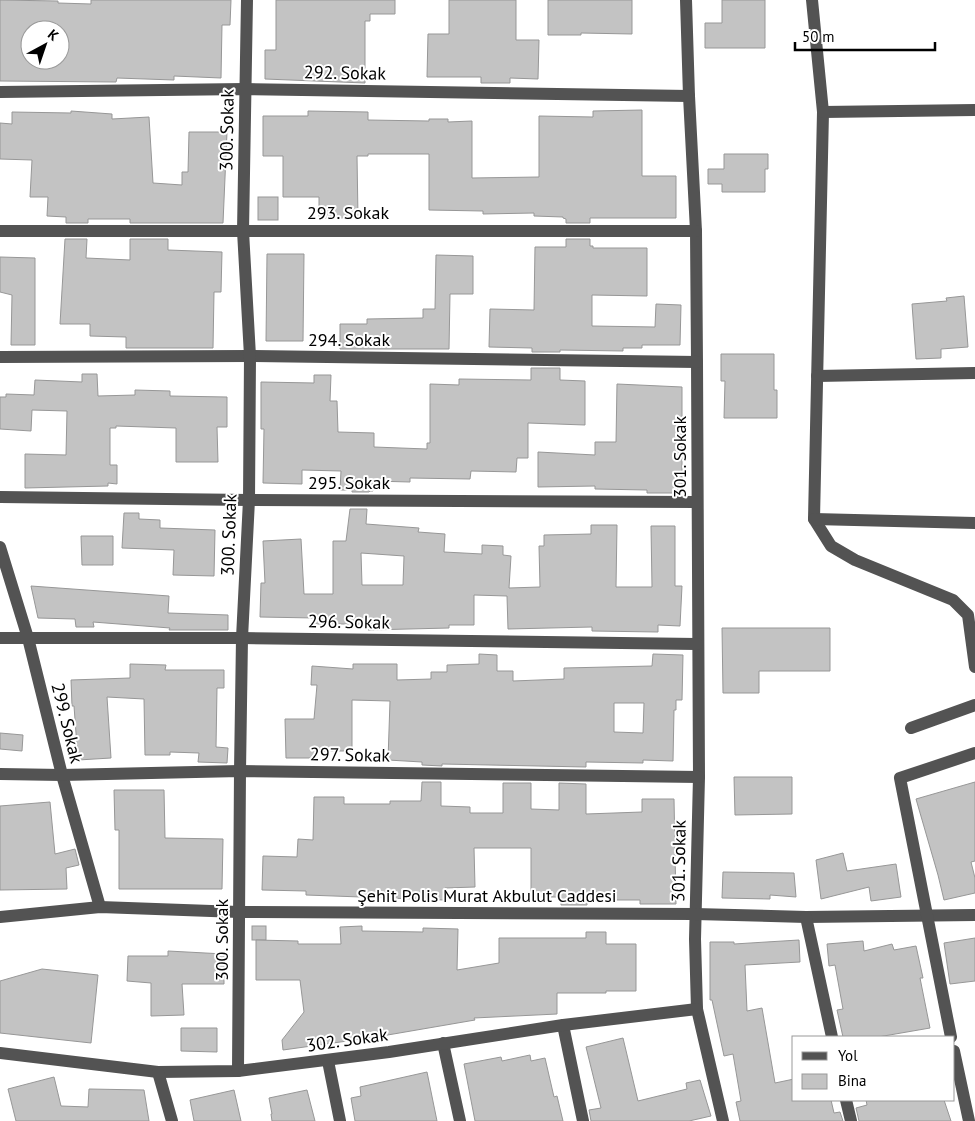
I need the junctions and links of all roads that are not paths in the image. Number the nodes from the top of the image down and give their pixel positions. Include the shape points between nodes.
1 (247, 0) edge
2 (686, 0) edge
3 (812, 0) edge
4 (245, 89) junction
5 (0, 92) edge
6 (689, 96) junction
7 (975, 110) edge
8 (823, 112) junction
9 (0, 231) edge
10 (243, 231) junction
11 (696, 231) junction
12 (250, 356) junction
13 (0, 358) edge
14 (697, 362) junction
15 (975, 373) edge
16 (817, 376) junction
17 (0, 497) edge
18 (249, 500) junction
19 (697, 502) junction
20 (814, 519) junction
21 (975, 523) edge
22 (0, 547) edge
23 (0, 638) edge
24 (28, 638) junction
25 (242, 638) junction
26 (697, 644) junction
27 (975, 667) edge
28 (975, 705) edge
29 (911, 728) dead end
30 (975, 753) edge
31 (240, 771) junction
32 (0, 774) edge
33 (62, 775) junction
34 (699, 777) junction
35 (100, 907) junction
36 (239, 912) junction
37 (695, 914) junction
38 (975, 915) edge
39 (928, 916) junction
40 (0, 917) edge
41 (806, 917) junction
42 (697, 1009) junction
43 (564, 1025) junction
44 (832, 1036) edge
45 (951, 1036) edge
46 (443, 1043) junction
47 (0, 1053) edge
48 (955, 1056) edge
49 (328, 1061) junction
50 (238, 1071) junction
51 (158, 1072) junction
52 (846, 1101) edge
53 (172, 1121) edge
54 (340, 1121) edge
55 (460, 1121) edge
56 (583, 1121) edge
57 (723, 1121) edge
58 (851, 1121) edge
59 (969, 1121) edge

1 - 4 street, 300. Sokak
2 - 6 street, 301. Sokak
3 - 8 street
4 - 5 street, 292. Sokak
4 - 6 street, 292. Sokak
4 - 10 street, 300. Sokak
6 - 11 street, 301. Sokak
7 - 8 street
8 - 16 street
9 - 10 street, 293. Sokak
10 - 11 street, 293. Sokak
10 - 12 street, 300. Sokak
11 - 14 street, 301. Sokak
12 - 13 street, 294. Sokak
12 - 14 street, 294. Sokak
12 - 18 street, 300. Sokak
14 - 19 street, 301. Sokak
15 - 16 street
16 - 20 street
17 - 18 street, 295. Sokak
18 - 19 street, 295. Sokak
18 - 25 street, 300. Sokak
19 - 26 street, 301. Sokak
20 - 21 street
20 - 27 street via 831,546 855,560 953,600 968,615
22 - 24 street, 299. Sokak
23 - 24 street, 296. Sokak
24 - 25 street, 296. Sokak
24 - 33 street, 299. Sokak
25 - 26 street, 296. Sokak
25 - 31 street, 300. Sokak
26 - 34 street, 301. Sokak
28 - 29 street
30 - 39 street via 900,778
31 - 33 street, 297. Sokak
31 - 34 street, 297. Sokak
31 - 36 street, 300. Sokak
32 - 33 street, 297. Sokak
33 - 35 street, 299. Sokak
34 - 37 street, 301. Sokak
35 - 36 street, Şehit Polis Murat Akbulut Caddesi
35 - 40 street, Şehit Polis Murat Akbulut Caddesi
36 - 37 street, Şehit Polis Murat Akbulut Caddesi
36 - 50 street, 300. Sokak
37 - 41 street, Şehit Polis Murat Akbulut Caddesi
37 - 42 street, 301. Sokak
38 - 39 street, Şehit Polis Murat Akbulut Caddesi
39 - 41 street, Şehit Polis Murat Akbulut Caddesi
39 - 45 street
41 - 44 street
42 - 43 street, 302. Sokak
42 - 57 street, 301. Sokak
43 - 46 street, 302. Sokak
43 - 56 street
46 - 49 street, 302. Sokak
46 - 55 street
47 - 51 street, 302. Sokak
48 - 59 street
49 - 50 street, 302. Sokak
49 - 54 street
50 - 51 street, 302. Sokak
51 - 53 street
52 - 58 street

